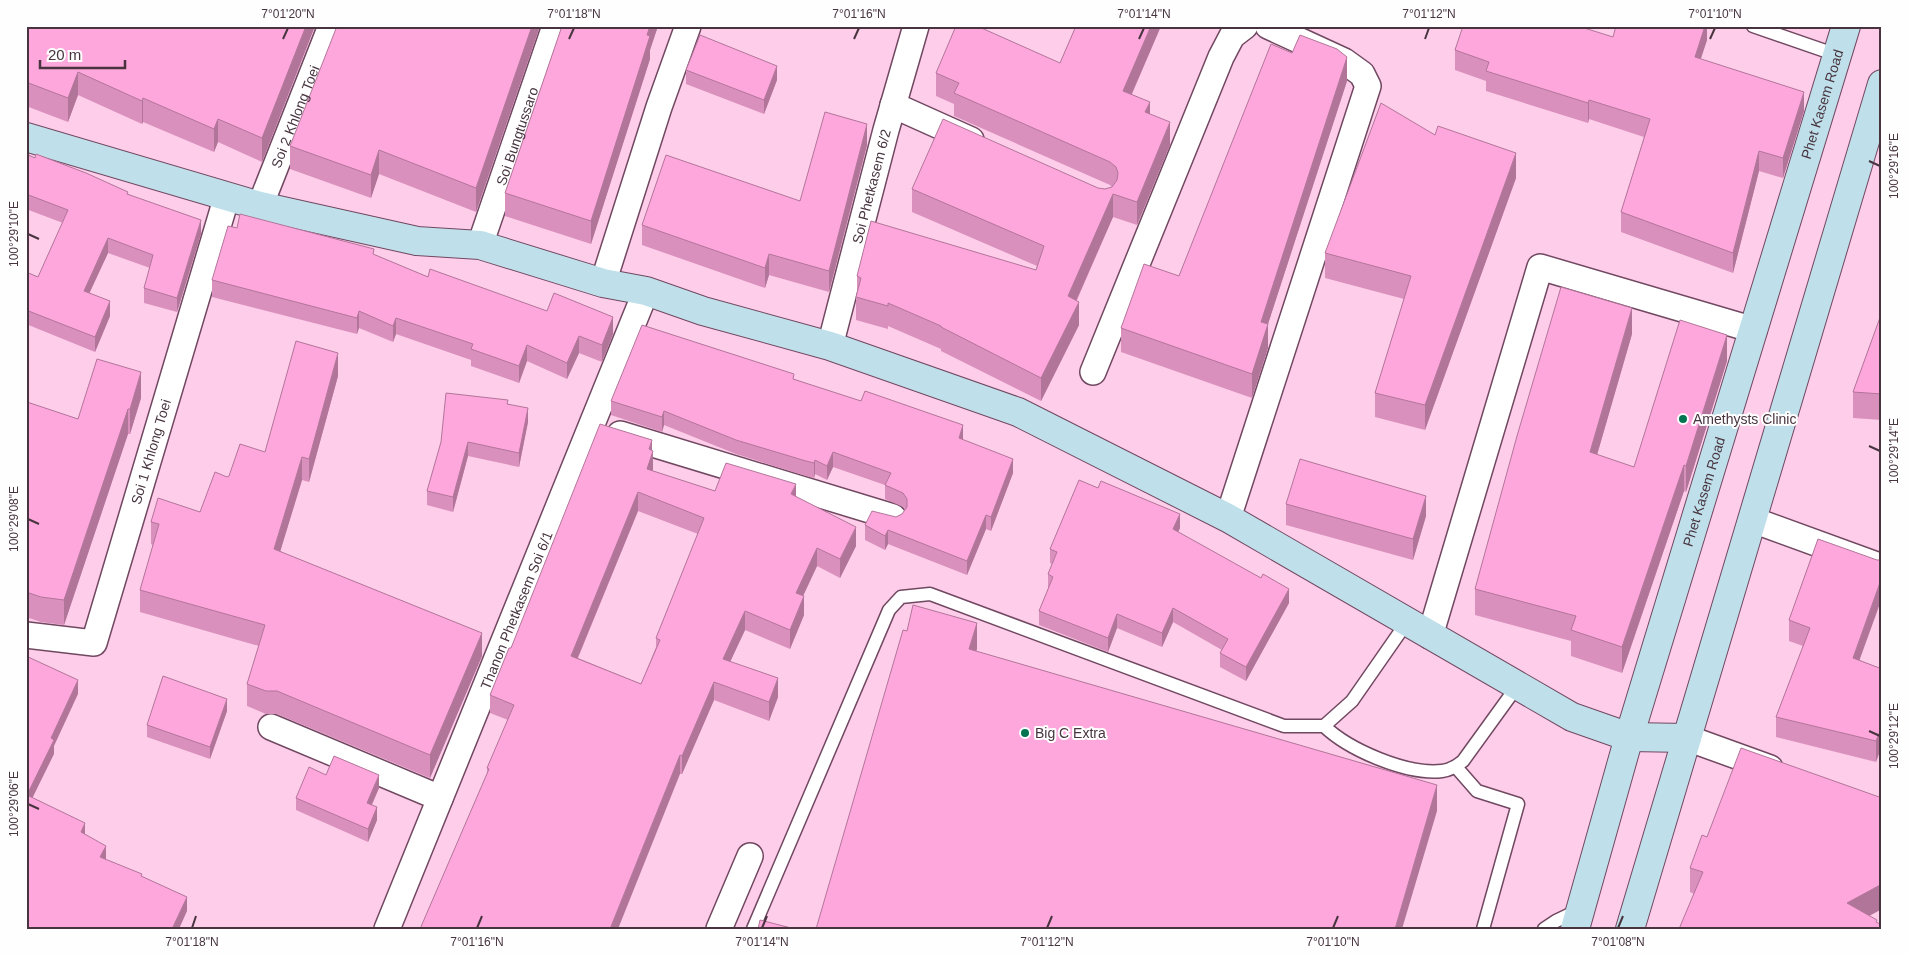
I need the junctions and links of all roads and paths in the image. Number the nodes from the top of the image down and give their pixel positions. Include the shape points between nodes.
1 (331, 26) edge
2 (555, 26) edge
3 (688, 26) edge
4 (916, 26) edge
5 (1245, 26) edge
6 (1268, 26) edge
7 (1753, 26) edge
8 (1846, 26) edge
9 (1837, 55) junction
10 (1882, 84) edge
11 (893, 105) junction
12 (26, 137) edge
13 (990, 148) edge
14 (227, 196) junction
15 (260, 206) junction
16 (480, 245) junction
17 (603, 283) junction
18 (646, 291) junction
19 (1754, 330) junction
20 (830, 346) junction
21 (1093, 372) dead end
22 (591, 425) junction
23 (893, 517) edge
24 (1228, 518) junction
25 (1753, 520) junction
26 (1882, 567) edge
27 (1407, 622) junction
28 (26, 635) edge
29 (1430, 636) junction
30 (1518, 685) junction
31 (1324, 726) junction
32 (271, 727) dead end
33 (1630, 737) junction
34 (1687, 738) junction
35 (1456, 767) junction
36 (1789, 774) edge
37 (440, 798) junction
38 (750, 856) dead end
39 (1578, 919) edge
40 (387, 929) edge
41 (719, 929) edge
42 (754, 929) edge
43 (1483, 929) edge
44 (1544, 929) edge
45 (1630, 929) edge

1 - 15 street, Soi 2 Khlong Toei
2 - 16 street, Soi Bungtussaro
3 - 17 street
4 - 11 street, Soi Phetkasem 6/2
5 - 21 street via 1232,36 1221,57
6 - 24 street via 1344,61 1362,74 1368,86
7 - 9 lane
8 - 9 main road, Phet Kasem Road
9 - 19 main road, Phet Kasem Road
10 - 25 main road
11 - 13 street
11 - 20 street, Soi Phetkasem 6/2
12 - 14 main road
14 - 15 main road
14 - 28 street, Soi 1 Khlong Toei via 94,643
15 - 16 main road via 417,241
16 - 17 main road
17 - 18 main road
18 - 20 main road via 703,311
18 - 22 street, Thanon Phetkasem Soi 6/1
19 - 29 street via 1540,267
19 - 33 main road, Phet Kasem Road
20 - 24 main road via 1018,412
22 - 23 street
22 - 37 street, Thanon Phetkasem Soi 6/1 via 492,644
24 - 27 main road
25 - 26 street
25 - 34 main road
27 - 29 main road
27 - 31 lane via 1352,701
29 - 30 main road
30 - 33 main road via 1572,717
30 - 35 lane
31 - 35 lane via 1334,736 1365,753 1392,763 1428,771
31 - 42 lane via 1284,726 930,594 900,597 889,610
32 - 37 street
33 - 34 main road
33 - 39 main road, Phet Kasem Road
34 - 36 street
34 - 45 main road
35 - 43 lane via 1477,791 1518,804
37 - 40 street, Thanon Phetkasem Soi 6/1
38 - 41 street
39 - 44 lane via 1556,920

